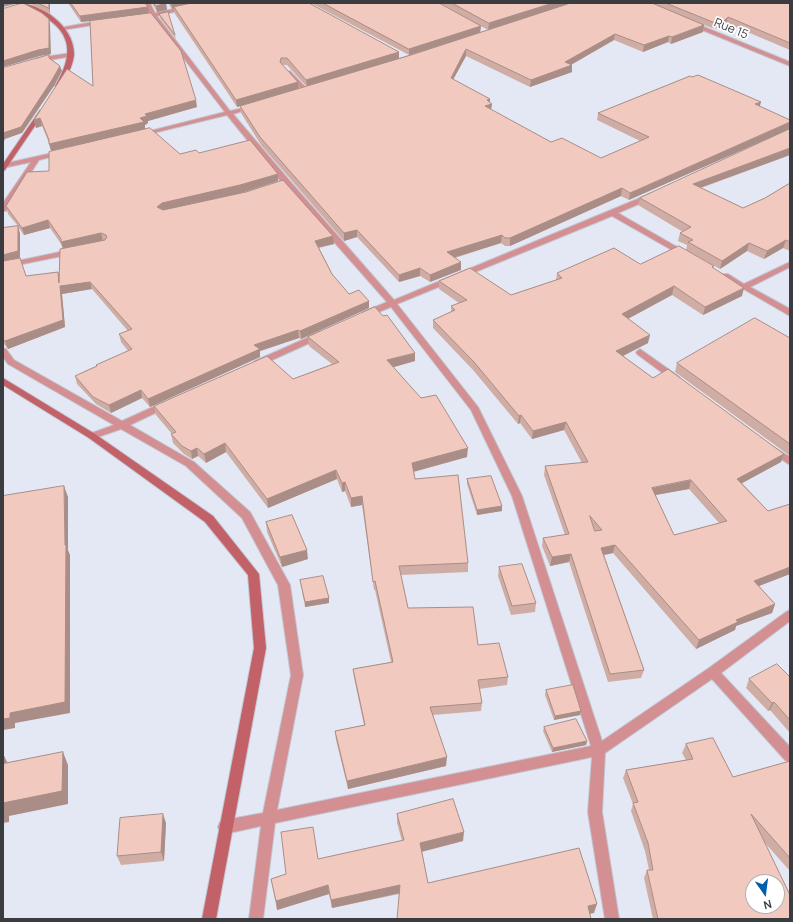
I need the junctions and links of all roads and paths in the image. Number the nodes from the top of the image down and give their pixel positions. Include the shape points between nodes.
1 (147, 3) edge
2 (208, 3) edge
3 (17, 6) edge
4 (147, 16) edge
5 (154, 16) junction
6 (684, 21) edge
7 (108, 22) edge
8 (62, 28) junction
9 (71, 55) junction
10 (33, 61) edge
11 (790, 64) edge
12 (284, 67) edge
13 (312, 88) edge
14 (305, 90) junction
15 (297, 92) edge
16 (54, 93) edge
17 (259, 104) edge
18 (45, 106) edge
19 (229, 113) junction
20 (137, 135) edge
21 (68, 151) edge
22 (37, 158) junction
23 (4, 167) edge
24 (662, 190) edge
25 (3, 209) edge
26 (612, 213) junction
27 (80, 249) edge
28 (691, 258) edge
29 (790, 264) edge
30 (3, 266) edge
31 (718, 272) edge
32 (744, 287) junction
33 (392, 303) junction
34 (790, 313) edge
35 (356, 319) edge
36 (327, 332) edge
37 (3, 351) edge
38 (640, 352) edge
39 (249, 367) edge
40 (3, 381) edge
41 (684, 384) edge
42 (178, 400) edge
43 (120, 426) junction
44 (92, 436) junction
45 (765, 444) edge
46 (790, 462) edge
47 (790, 615) edge
48 (713, 672) junction
49 (599, 750) junction
50 (790, 756) edge
51 (269, 818) junction
52 (225, 827) junction
53 (209, 919) edge
54 (256, 919) edge
55 (612, 919) edge

1 - 5 street
2 - 5 street
3 - 8 main road via 26,5 48,16
4 - 5 street
5 - 19 street
6 - 11 street, Rue 15
7 - 8 street
8 - 9 main road via 69,42
9 - 10 street
9 - 16 main road
12 - 14 street
13 - 14 street
14 - 15 street
17 - 19 street
18 - 23 main road
19 - 20 street
19 - 33 street via 282,183
21 - 22 street
22 - 23 street
22 - 25 street
24 - 26 street
26 - 28 street
26 - 33 street
27 - 30 street
29 - 32 street
31 - 32 street
32 - 34 street
33 - 35 street
33 - 49 street via 475,409 517,496
36 - 39 street
37 - 43 street via 11,362
38 - 41 street
40 - 44 main road
42 - 43 street
43 - 44 street
43 - 51 street via 190,464 246,514 284,585 296,676
44 - 52 main road via 209,519 253,574 260,648
45 - 46 street
47 - 48 street
48 - 49 street
48 - 50 street
49 - 51 street
49 - 55 street via 595,812
51 - 52 street
51 - 54 street
52 - 53 main road

